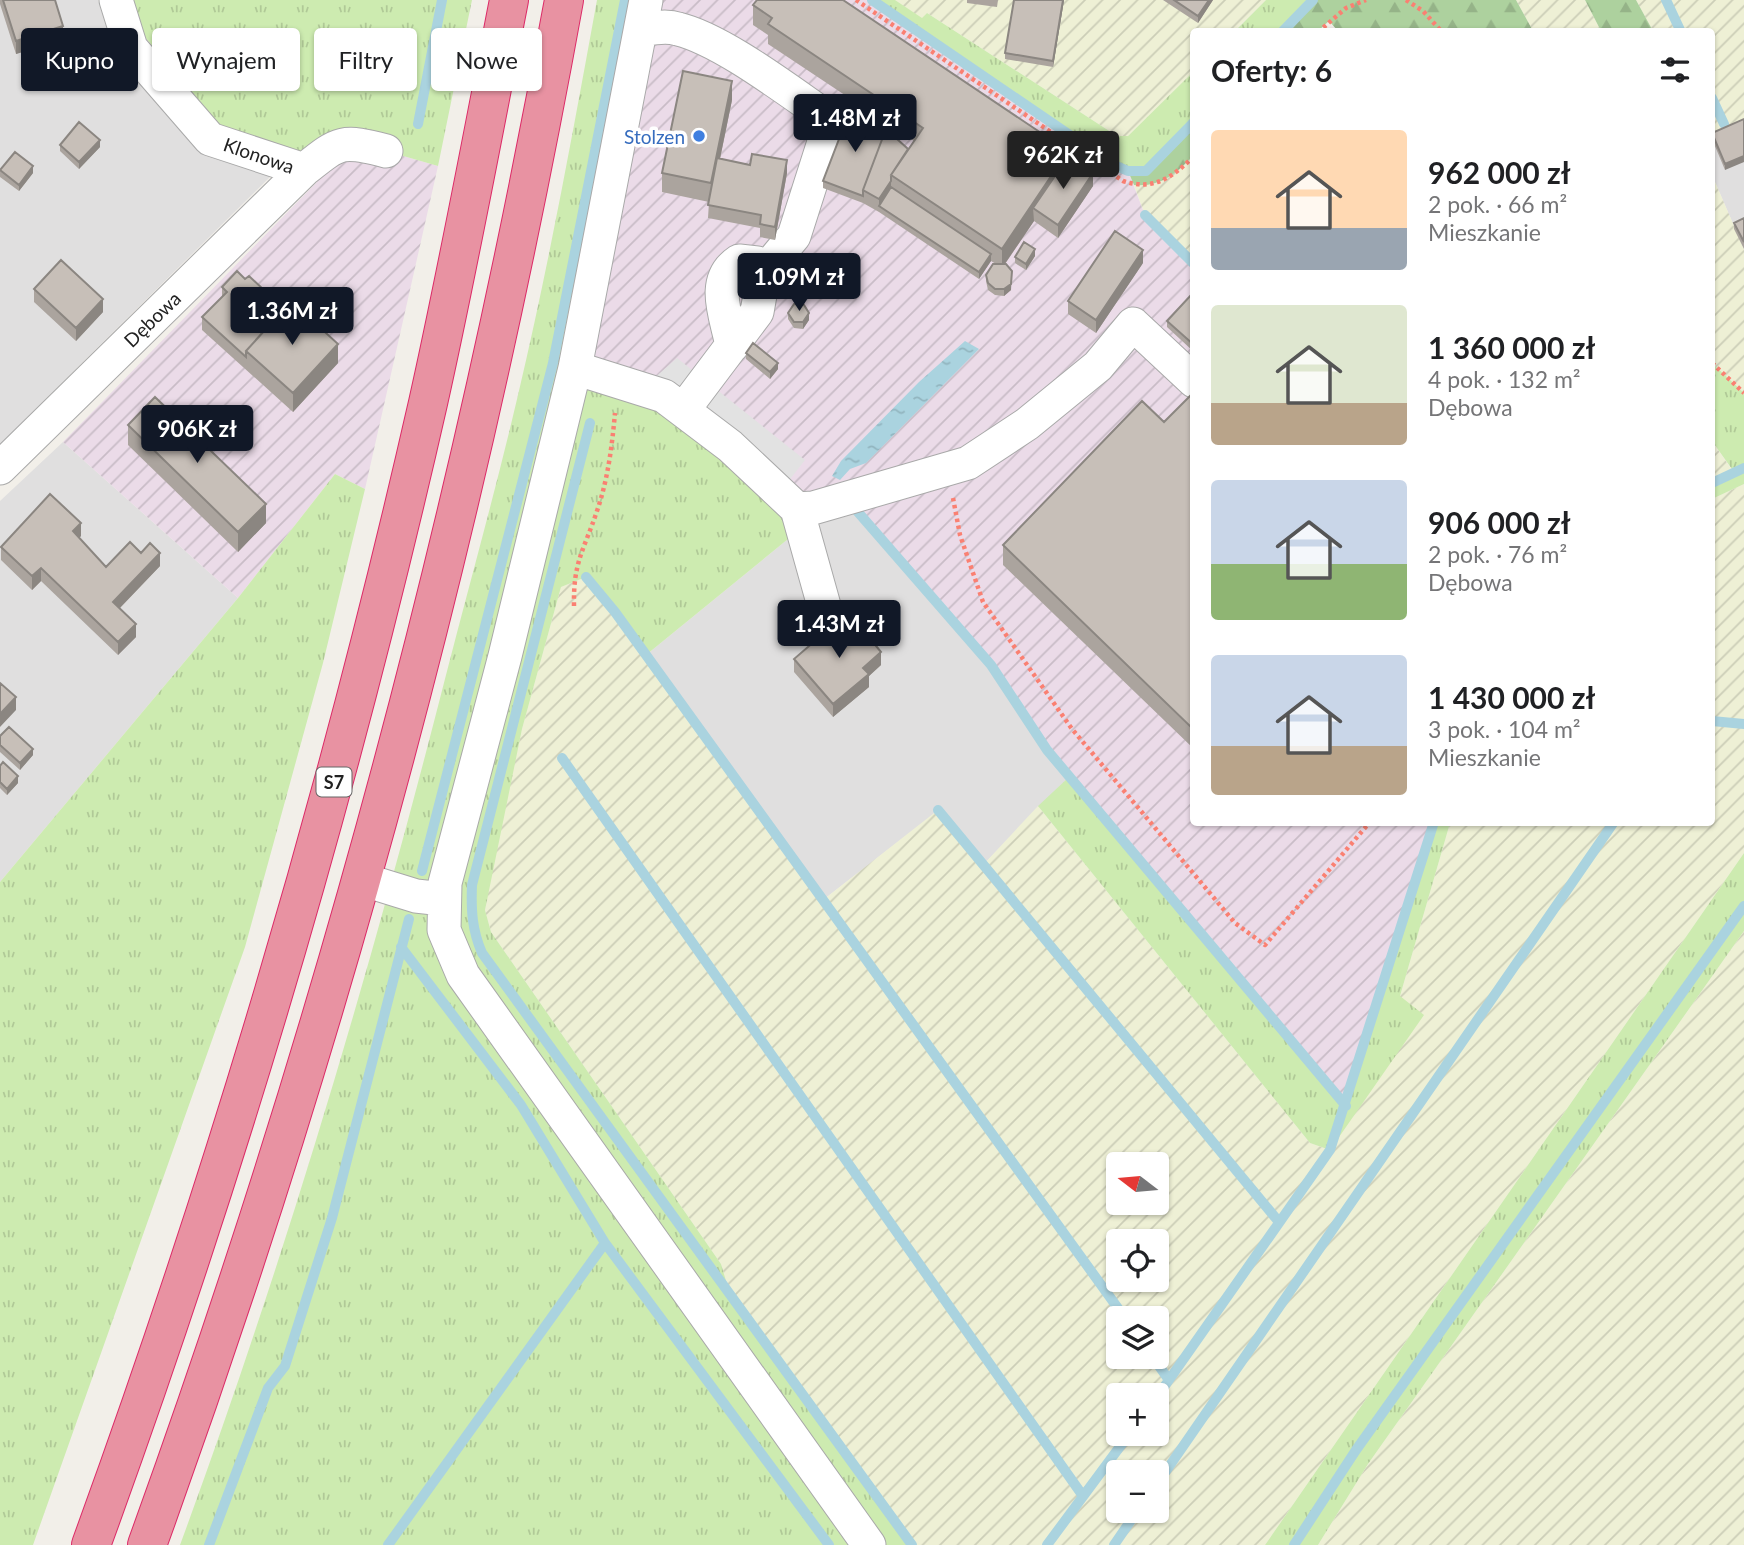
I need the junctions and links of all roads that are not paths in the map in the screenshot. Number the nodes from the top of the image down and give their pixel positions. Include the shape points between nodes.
1 (116, 0) edge
2 (509, 0) edge
3 (564, 0) edge
4 (643, 15) edge
5 (386, 151) dead end
6 (304, 170) junction
7 (575, 368) junction
8 (1190, 377) edge
9 (684, 409) junction
10 (0, 468) edge
11 (797, 509) junction
12 (828, 620) dead end
13 (361, 879) junction
14 (443, 899) junction
15 (91, 1545) edge
16 (147, 1545) edge
17 (869, 1545) edge

1 - 6 street, Klonowa via 131,48 210,139
2 - 15 highway, S7 via 428,402 321,829 194,1249
3 - 13 highway via 480,414
4 - 7 street
4 - 9 street via 743,61 831,120 794,236 764,272 757,312
5 - 6 street, Klonowa via 339,144
6 - 10 street, Dębowa
7 - 9 street via 664,396
7 - 14 street via 505,656 452,848
8 - 11 street via 1133,324 1098,366 1027,424 968,463
9 - 11 street
11 - 12 street
13 - 14 street
13 - 16 highway via 245,1265
14 - 17 street via 444,930 463,975

